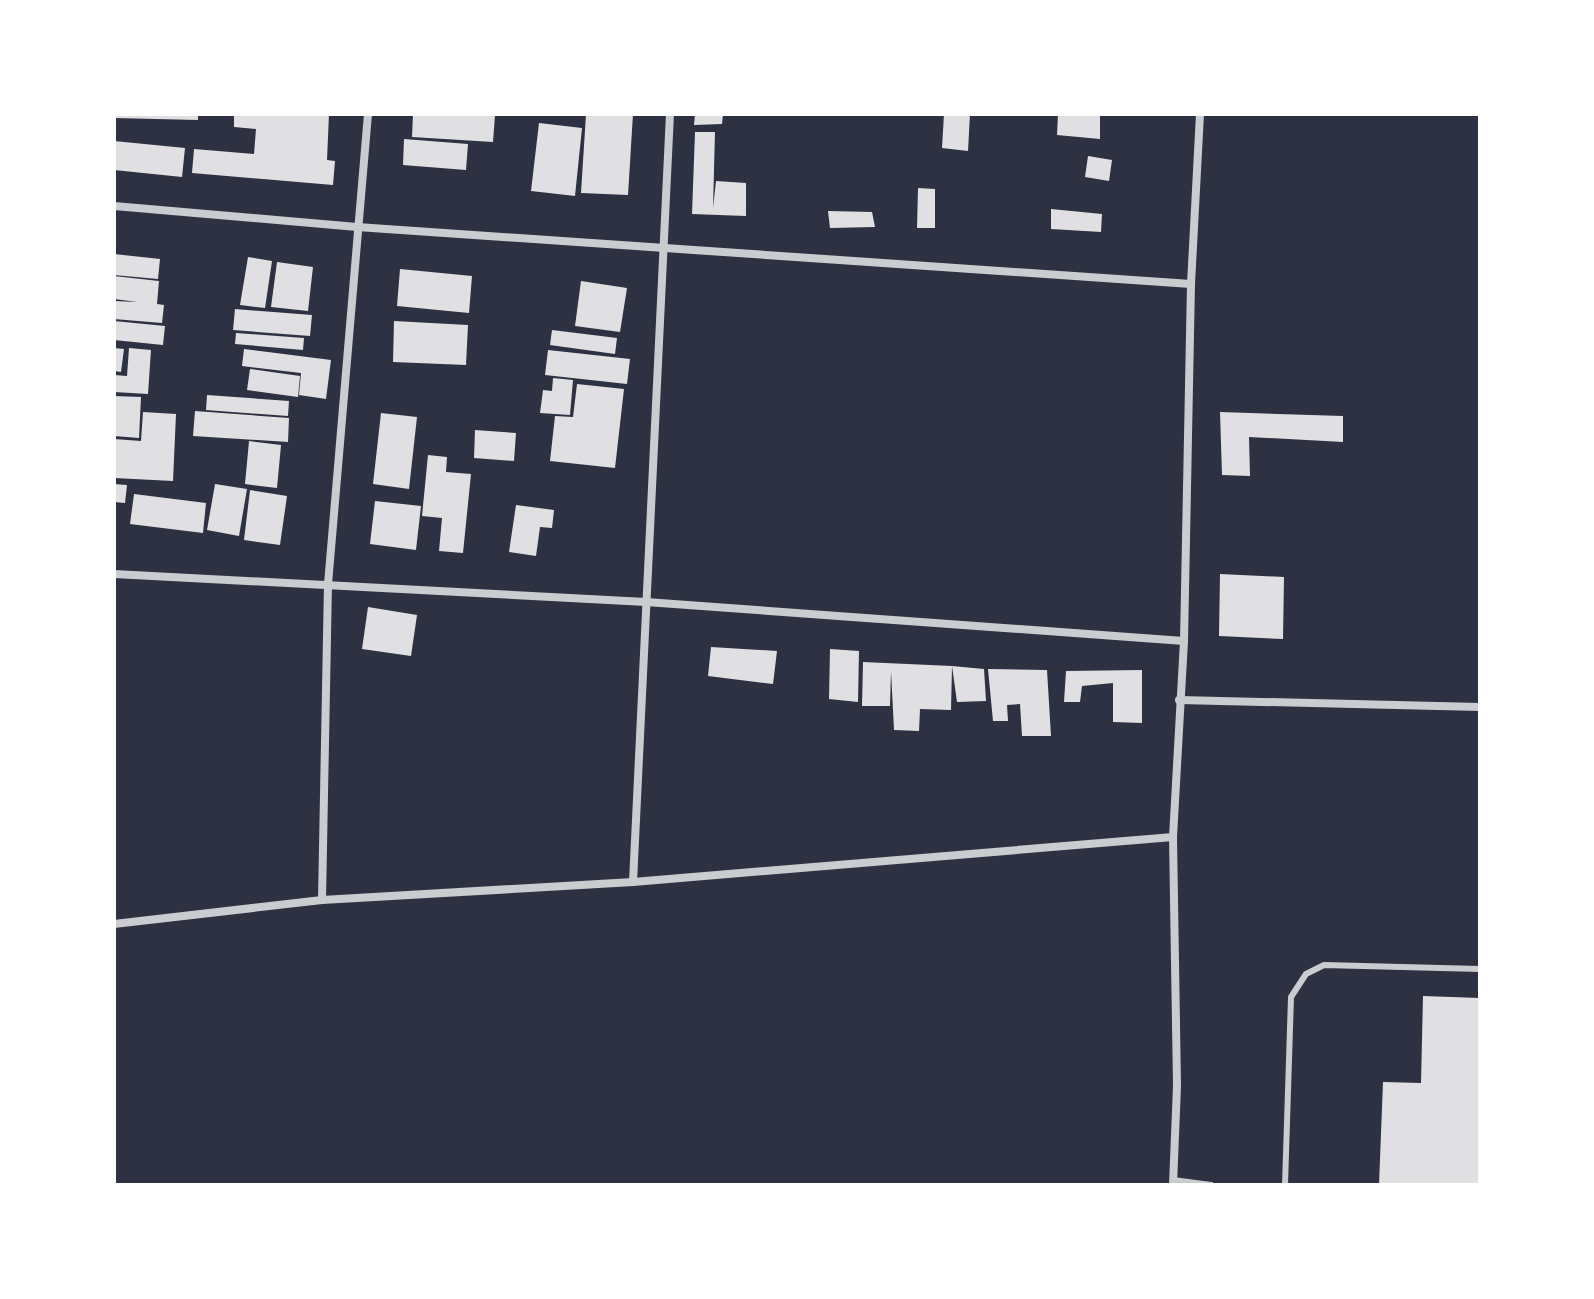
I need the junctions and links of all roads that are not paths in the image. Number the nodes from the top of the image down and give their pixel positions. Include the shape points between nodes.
1 (368, 114) edge
2 (670, 114) edge
3 (1200, 114) edge
4 (114, 206) edge
5 (357, 227) junction
6 (662, 248) junction
7 (1191, 284) junction
8 (114, 574) edge
9 (328, 584) junction
10 (646, 602) junction
11 (1184, 641) junction
12 (1179, 700) junction
13 (1480, 707) edge
14 (1173, 837) junction
15 (633, 882) junction
16 (322, 900) junction
17 (114, 924) edge
18 (1480, 969) edge
19 (1173, 1182) edge
20 (1211, 1185) edge
21 (1285, 1185) edge

1 - 5 street
2 - 6 street
3 - 7 street
4 - 5 street
5 - 6 street
5 - 9 street
6 - 7 street
6 - 10 street
7 - 11 street
8 - 9 street
9 - 10 street
9 - 16 street
10 - 11 street
10 - 15 street
11 - 12 street
12 - 13 street
12 - 14 street
14 - 15 street
14 - 19 street
15 - 16 street
16 - 17 street
18 - 21 lane via 1324,965 1306,974 1291,997
19 - 20 lane

